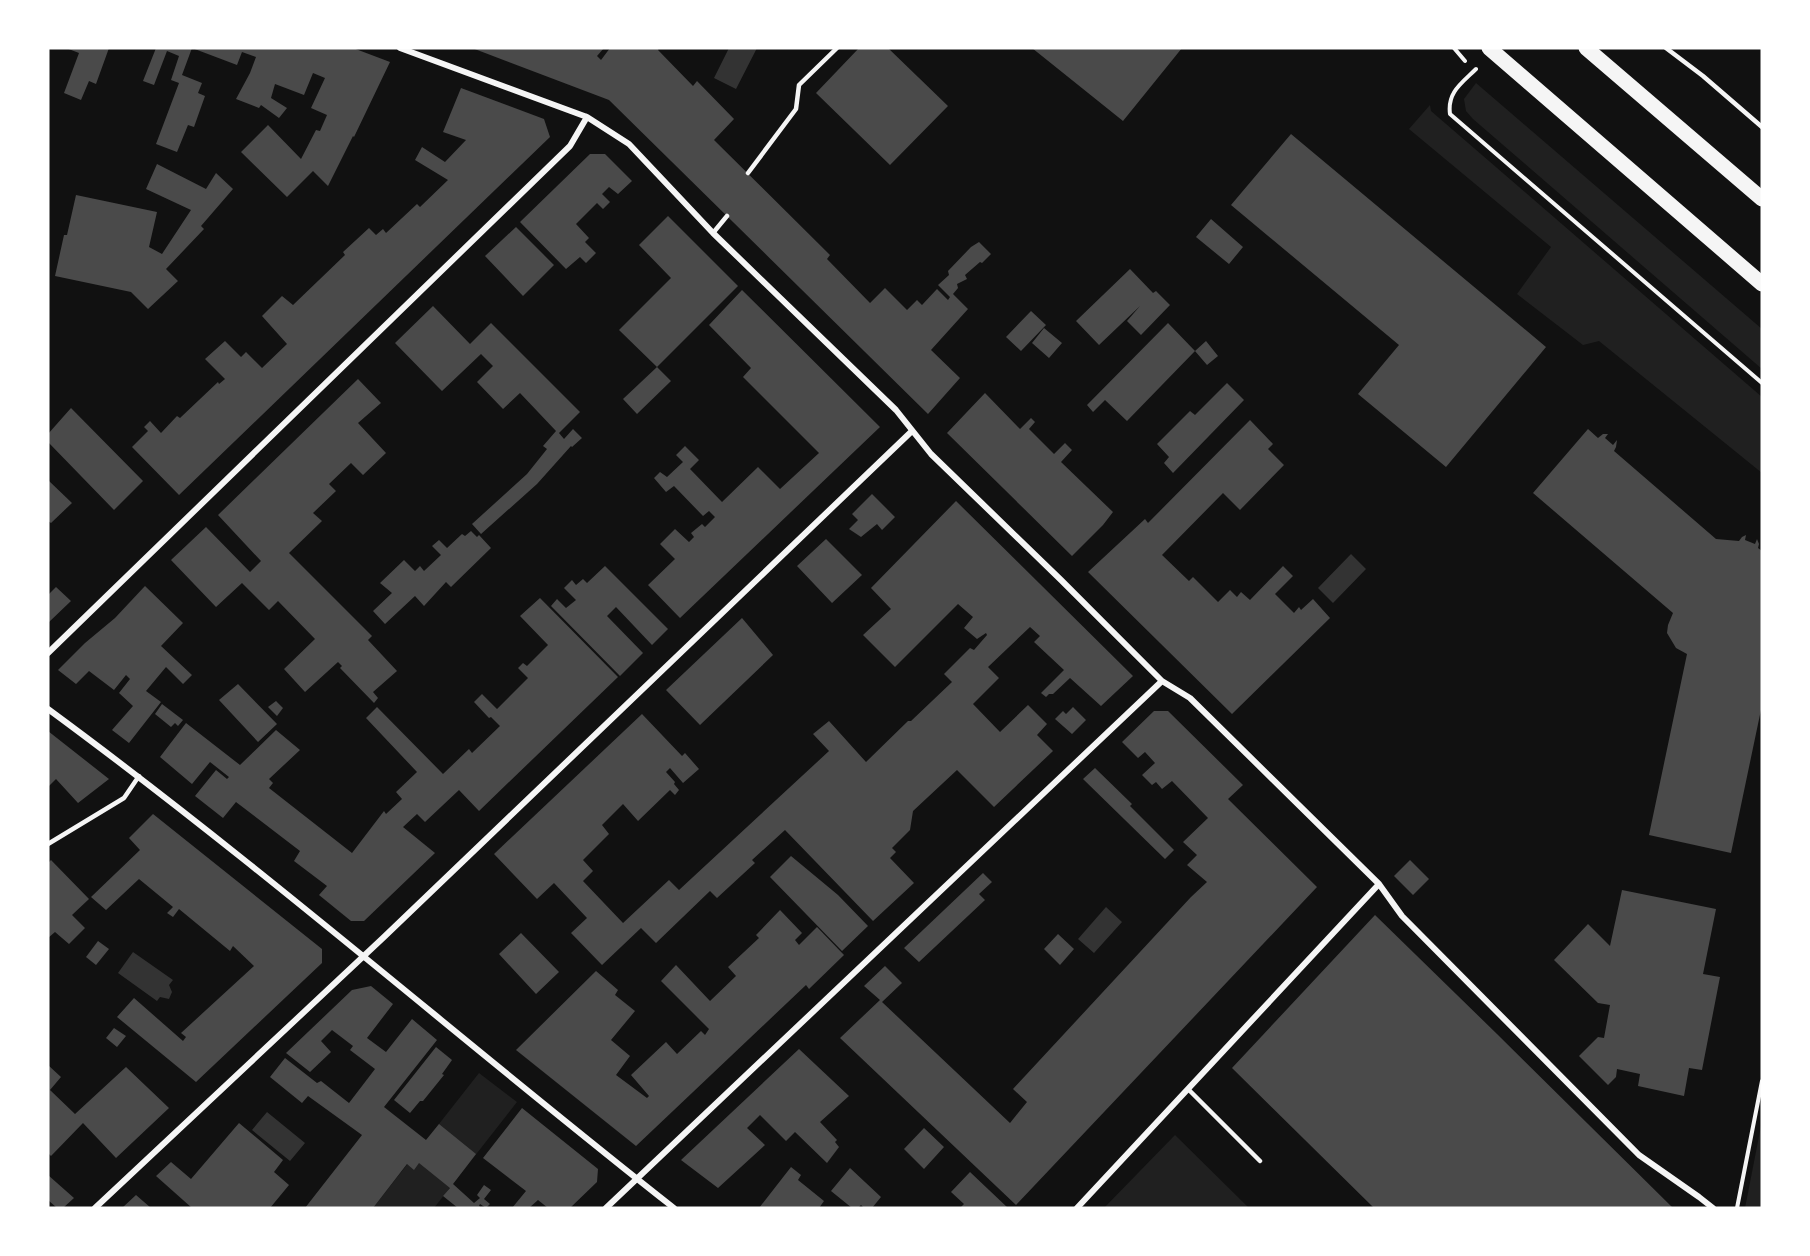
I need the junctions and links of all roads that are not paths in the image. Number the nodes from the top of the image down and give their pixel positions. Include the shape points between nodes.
1 (400, 48) edge
2 (837, 48) edge
3 (1489, 48) edge
4 (1586, 48) edge
5 (1666, 48) edge
6 (587, 117) junction
7 (1762, 128) edge
8 (748, 173) dead end
9 (1762, 199) edge
10 (727, 216) dead end
11 (713, 234) junction
12 (1762, 284) edge
13 (912, 431) junction
14 (48, 653) edge
15 (1162, 681) junction
16 (48, 710) edge
17 (139, 777) junction
18 (48, 844) edge
19 (1379, 884) junction
20 (364, 956) junction
21 (1188, 1089) junction
22 (1260, 1161) dead end
23 (637, 1179) junction
24 (95, 1208) edge
25 (606, 1208) edge
26 (674, 1208) edge
27 (1077, 1208) edge
28 (1713, 1208) edge

1 - 6 street
2 - 8 lane via 799,85 796,109
3 - 12 main road
4 - 9 main road
5 - 7 lane
6 - 11 street via 629,144
6 - 14 street via 570,146
10 - 11 lane
11 - 13 street via 896,410
13 - 15 street
13 - 20 street
15 - 19 street via 1190,698
15 - 23 street
16 - 17 street
17 - 18 lane via 124,798
17 - 20 street
19 - 21 street
19 - 28 street via 1402,916 1639,1155
20 - 23 street
20 - 24 street
21 - 22 lane
21 - 27 street
23 - 25 street
23 - 26 street

